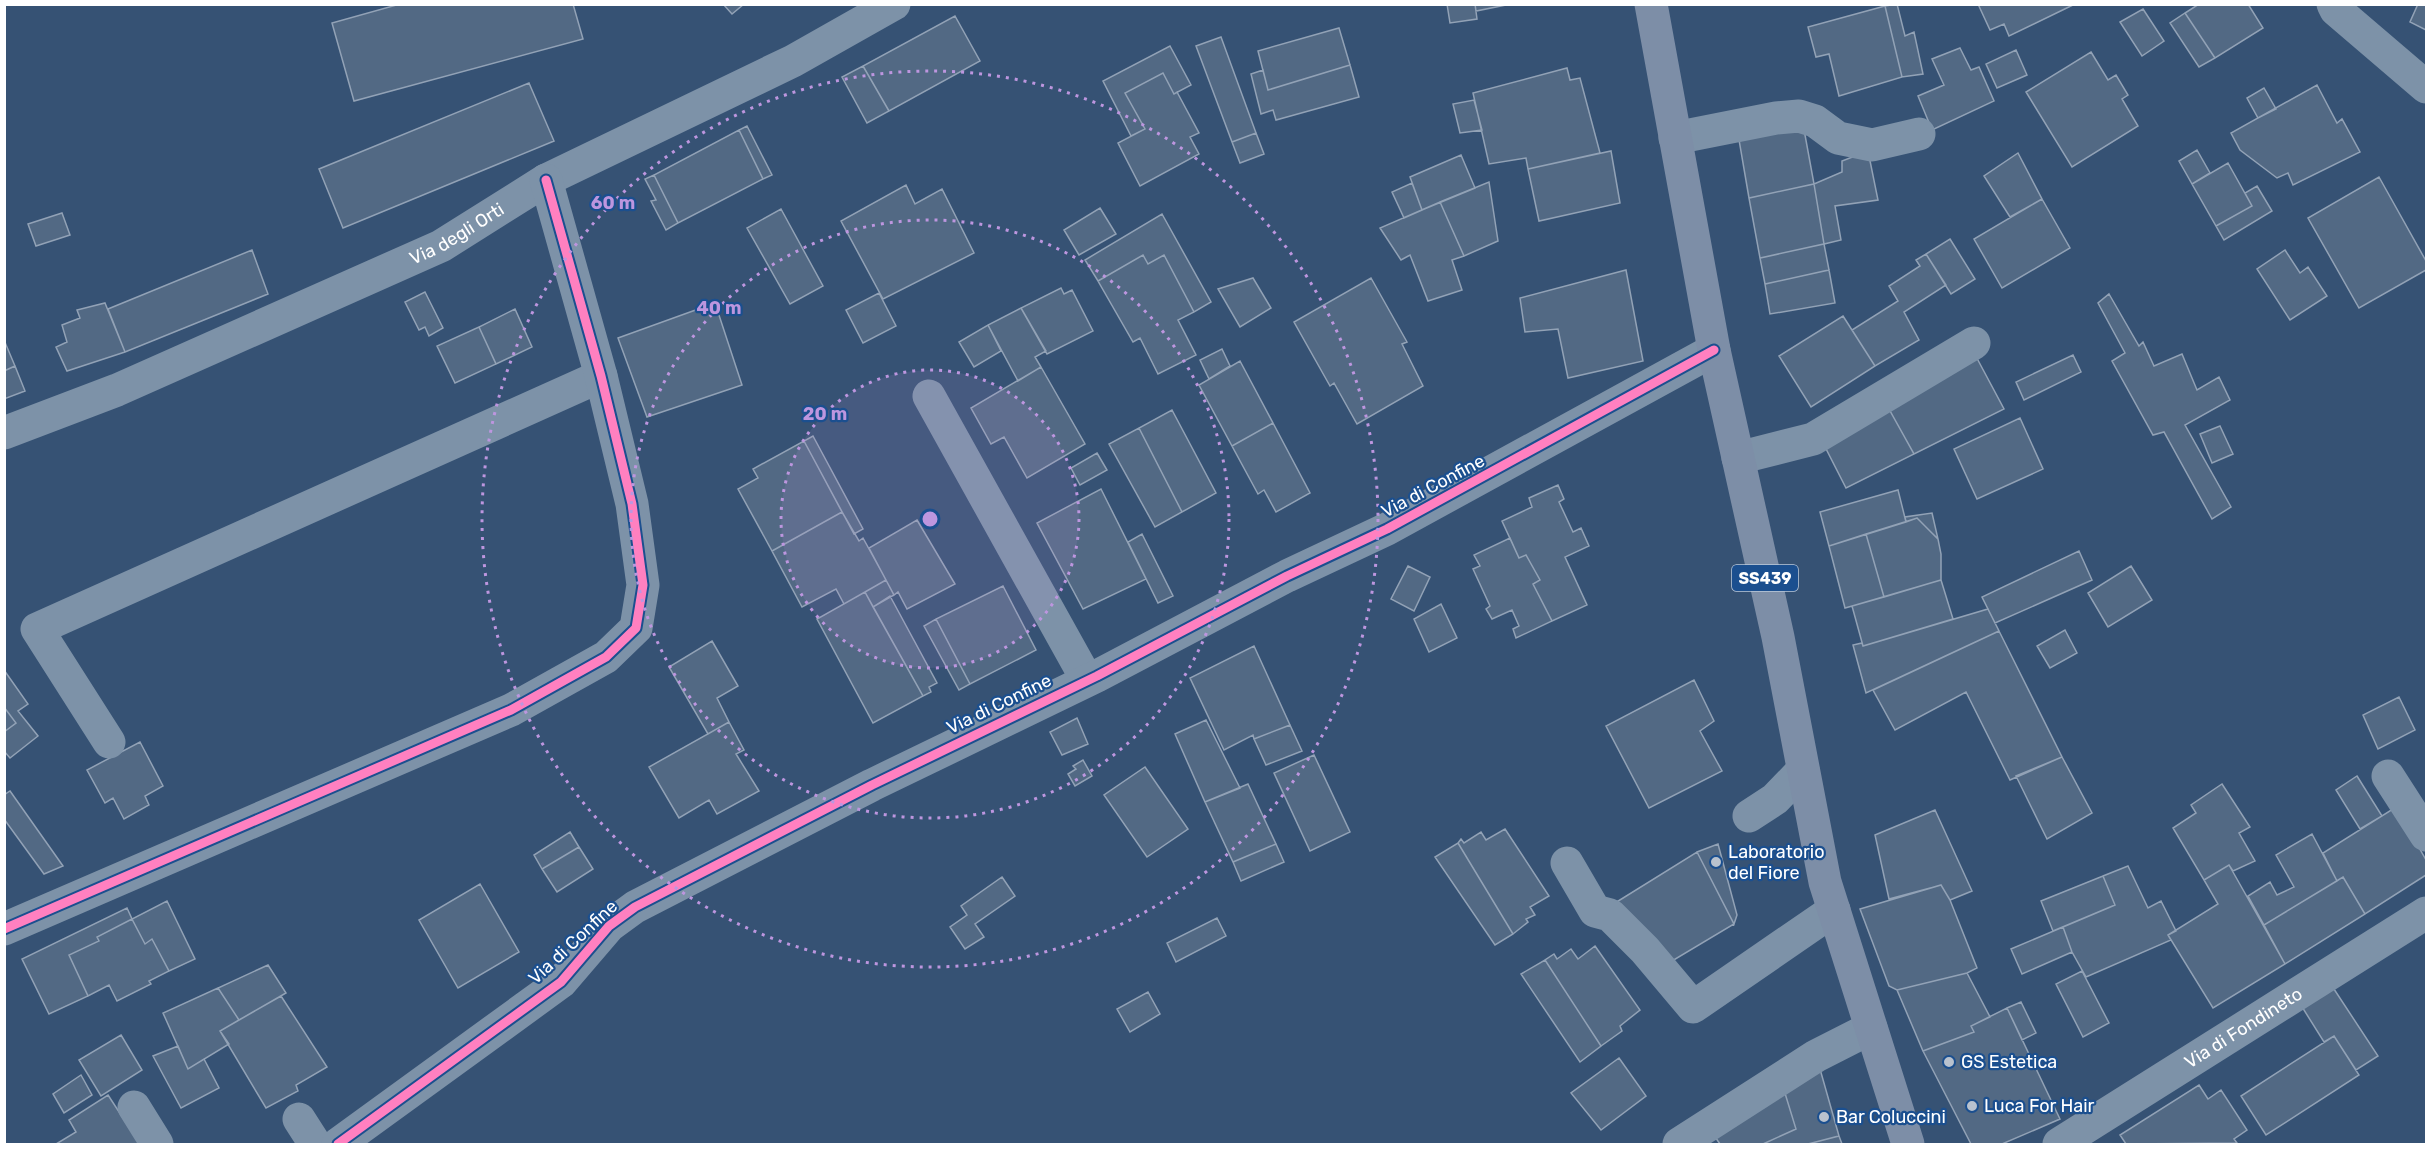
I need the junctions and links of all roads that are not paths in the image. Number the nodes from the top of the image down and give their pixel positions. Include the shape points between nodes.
1 (894, 4) edge
2 (1651, 4) edge
3 (2333, 4) edge
4 (2427, 87) edge
5 (1918, 134) dead end
6 (1675, 138) junction
7 (546, 180) junction
8 (1974, 343) dead end
9 (1714, 350) junction
10 (602, 376) junction
11 (929, 396) dead end
12 (4, 433) edge
13 (1738, 458) junction
14 (1087, 680) junction
15 (109, 742) dead end
16 (1803, 770) junction
17 (2388, 776) dead end
18 (1749, 816) dead end
19 (2427, 835) edge
20 (1567, 863) dead end
21 (1834, 910) junction
22 (2427, 913) edge
23 (4, 929) edge
24 (1871, 1028) junction
25 (134, 1107) dead end
26 (157, 1144) edge
27 (338, 1144) edge
28 (1679, 1144) edge
29 (1908, 1144) edge
30 (2059, 1144) edge

1 - 7 street, Via degli Orti via 793,61
2 - 6 main road, SS439
3 - 4 street
5 - 6 street via 1872,145 1838,138 1815,121 1799,116
6 - 9 main road, SS439
7 - 10 street
7 - 12 street, Via degli Orti via 441,246 117,390
8 - 13 street via 1813,439
9 - 13 main road, SS439
9 - 14 street, Via di Confine via 1387,529
10 - 15 street via 37,629
10 - 23 street via 632,504 644,585 636,628 606,657 511,710
11 - 14 street
13 - 16 main road, SS439
14 - 27 street, Via di Confine via 635,907 609,926 561,982
16 - 18 street via 1775,799
16 - 21 main road, SS439
17 - 19 street
20 - 21 street via 1595,911 1610,915 1693,1007
21 - 24 main road, SS439
22 - 30 street, Via di Fondineto
24 - 28 street via 1816,1056
24 - 29 main road, SS439
25 - 26 street

